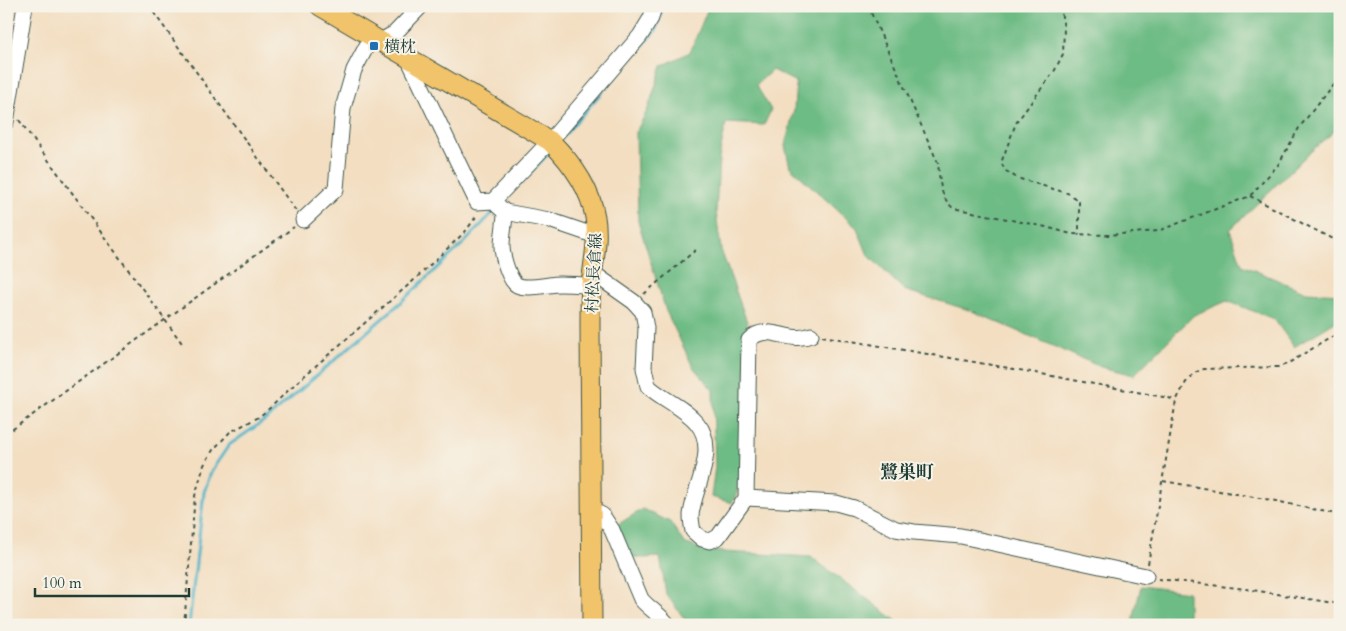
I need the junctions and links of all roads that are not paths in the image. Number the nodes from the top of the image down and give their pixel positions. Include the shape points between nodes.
1 (25, 6) edge
2 (320, 6) edge
3 (421, 6) edge
4 (654, 6) edge
5 (376, 38) junction
6 (408, 58) junction
7 (6, 122) edge
8 (550, 141) junction
9 (493, 201) junction
10 (505, 212) junction
11 (303, 220) road end
12 (596, 236) junction
13 (592, 279) junction
14 (811, 335) road end
15 (746, 498) junction
16 (592, 510) junction
17 (1146, 576) road end
18 (592, 625) edge
19 (668, 625) edge

1 - 7 street
2 - 5 main road, 村松長倉線
3 - 5 street via 395,33
4 - 8 street via 640,36
5 - 6 main road, 村松長倉線
5 - 11 street via 354,70 342,108 336,189
6 - 8 main road, 村松長倉線
6 - 9 street via 477,202
8 - 9 street
8 - 12 main road, 村松長倉線 via 586,188 595,216
9 - 10 street
10 - 12 street via 549,220
10 - 13 street via 502,247 516,285
12 - 13 main road, 村松長倉線
13 - 15 street via 634,302 643,312 646,320 644,368 648,386 691,416 703,431 705,461 691,517 693,531 710,541 718,537
13 - 16 main road, 村松長倉線
14 - 15 street via 797,338 760,332 749,340
15 - 17 street via 836,503 854,508 896,529 961,536
16 - 18 main road, 村松長倉線
16 - 19 street via 602,515 612,530 641,599

